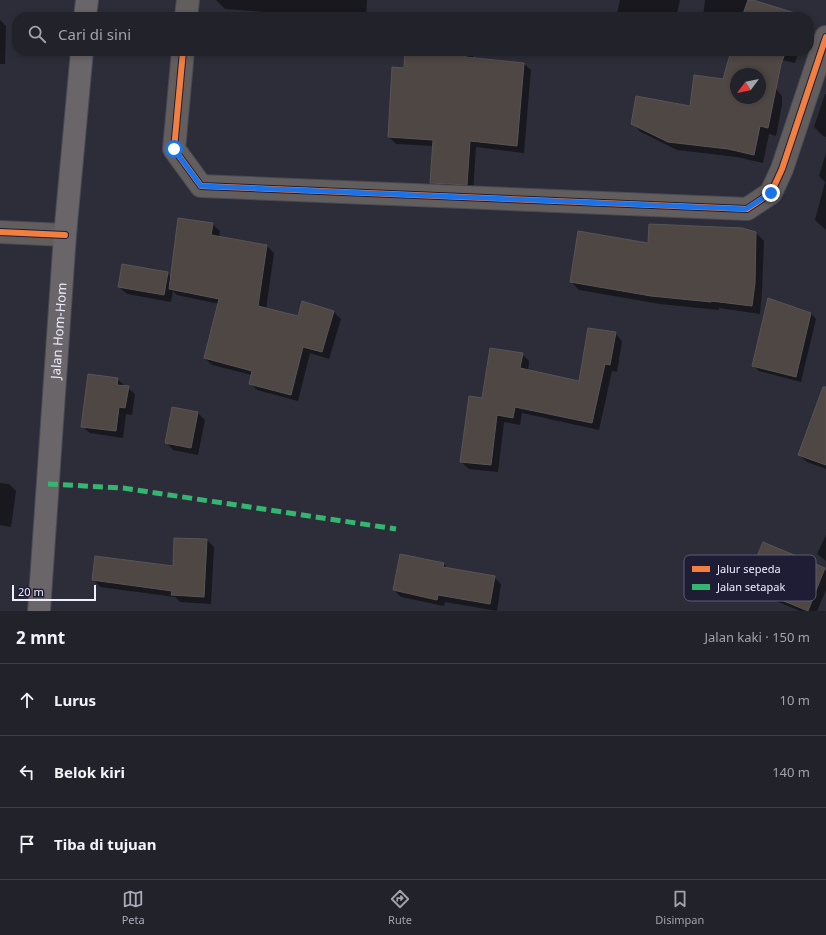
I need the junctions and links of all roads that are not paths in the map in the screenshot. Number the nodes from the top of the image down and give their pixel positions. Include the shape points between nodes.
1 (87, 0) edge
2 (188, 0) edge
3 (86, 12) edge
4 (187, 12) edge
5 (826, 37) edge
6 (82, 56) edge
7 (183, 56) edge
8 (0, 232) edge
9 (65, 235) junction
10 (39, 611) edge

1 - 3 highway
2 - 4 street
5 - 7 street via 782,169 771,193 746,209 201,186 174,149
6 - 9 highway, Jalan Hom-Hom
8 - 9 street
9 - 10 highway, Jalan Hom-Hom

